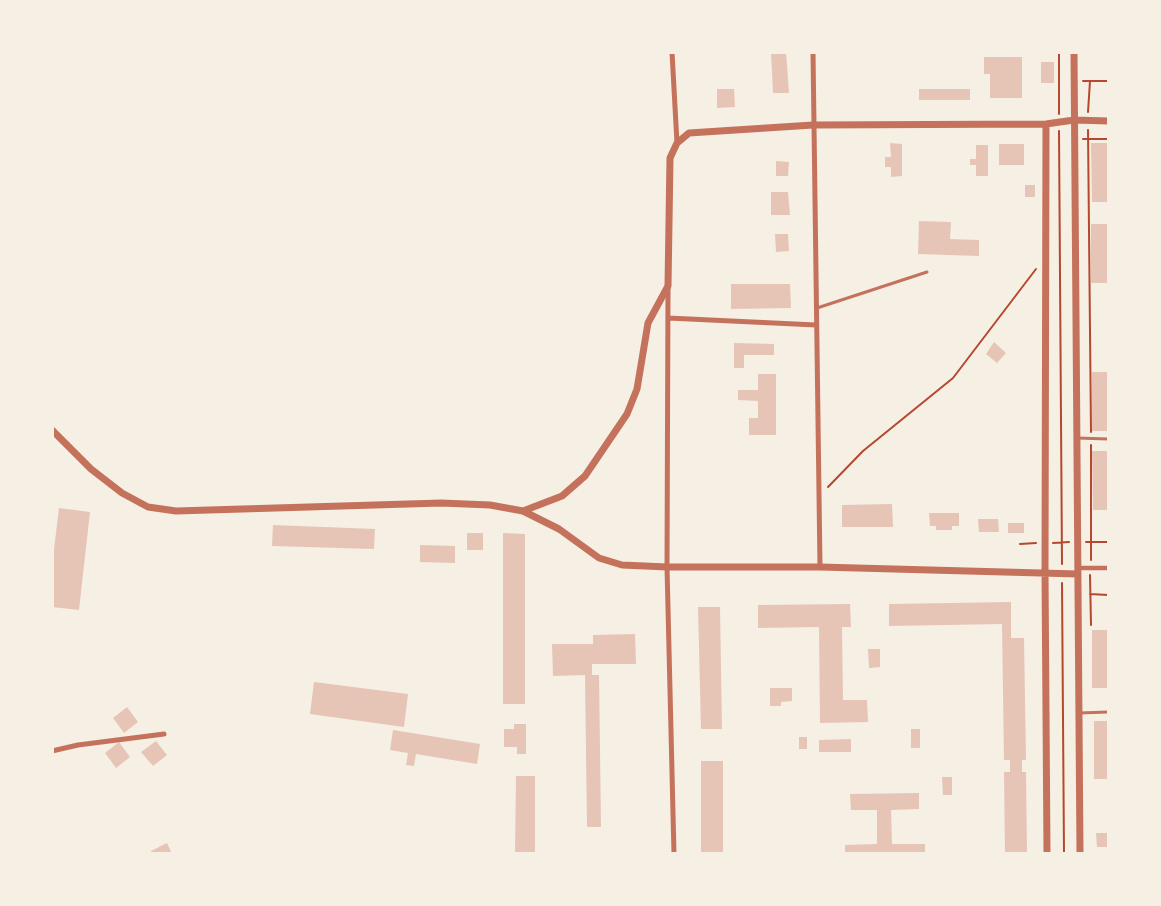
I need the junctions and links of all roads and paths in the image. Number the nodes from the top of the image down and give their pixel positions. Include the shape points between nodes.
1 (672, 52) edge
2 (813, 52) edge
3 (1059, 52) edge
4 (1074, 52) edge
5 (1090, 81) dead end
6 (1074, 120) junction
7 (1088, 120) junction
8 (1108, 121) edge
9 (1059, 122) junction
10 (1046, 124) junction
11 (813, 125) junction
12 (1046, 139) junction
13 (1059, 139) junction
14 (1074, 139) junction
15 (1088, 139) junction
16 (1108, 139) edge
17 (677, 143) junction
18 (1038, 266) dead end
19 (927, 272) dead end
20 (668, 286) junction
21 (816, 309) junction
22 (668, 318) junction
23 (816, 325) junction
24 (52, 430) edge
25 (1077, 438) junction
26 (1090, 438) junction
27 (1108, 439) edge
28 (819, 495) junction
29 (523, 511) junction
30 (1078, 542) junction
31 (1091, 542) junction
32 (1108, 542) edge
33 (1045, 543) junction
34 (1062, 543) junction
35 (1020, 544) dead end
36 (667, 567) junction
37 (820, 567) junction
38 (1090, 568) junction
39 (1108, 568) edge
40 (1078, 571) junction
41 (1045, 572) junction
42 (1062, 573) junction
43 (1090, 594) junction
44 (1108, 595) edge
45 (1091, 625) dead end
46 (1108, 712) edge
47 (1079, 713) junction
48 (164, 734) dead end
49 (52, 751) edge
50 (674, 854) edge
51 (1047, 854) edge
52 (1064, 854) edge
53 (1080, 854) edge

1 - 17 street
2 - 11 street
3 - 9 path
4 - 6 street
5 - 7 path
6 - 7 street
6 - 9 street
6 - 14 street
7 - 8 street
7 - 15 path
9 - 10 street
9 - 13 path
10 - 11 street
10 - 12 street
11 - 17 street via 688,133
11 - 21 street
12 - 13 path
12 - 33 street
13 - 14 path
13 - 34 path
14 - 15 path
14 - 25 street
15 - 16 path
15 - 26 path
17 - 20 street via 670,158
18 - 28 path via 953,378 864,451
19 - 21 lane
20 - 22 street
20 - 29 street via 648,323 637,389 626,414 586,476 562,496
21 - 23 street
22 - 23 street
22 - 36 street
23 - 28 street
24 - 29 street via 91,469 122,493 148,507 176,511 441,502
25 - 26 lane
25 - 30 street
26 - 27 lane
26 - 31 path
28 - 37 street
29 - 36 street via 559,529 599,558 622,565
30 - 31 path
30 - 34 path
30 - 40 street
31 - 32 path
31 - 38 path
33 - 34 path
33 - 35 path
33 - 41 street
34 - 42 path
36 - 37 street
36 - 50 street
37 - 41 street
38 - 39 street
38 - 40 street
38 - 43 path
40 - 42 street
40 - 47 street
41 - 42 street
41 - 51 street
42 - 52 path
43 - 44 path
43 - 45 path
46 - 47 lane
47 - 53 street
48 - 49 street

